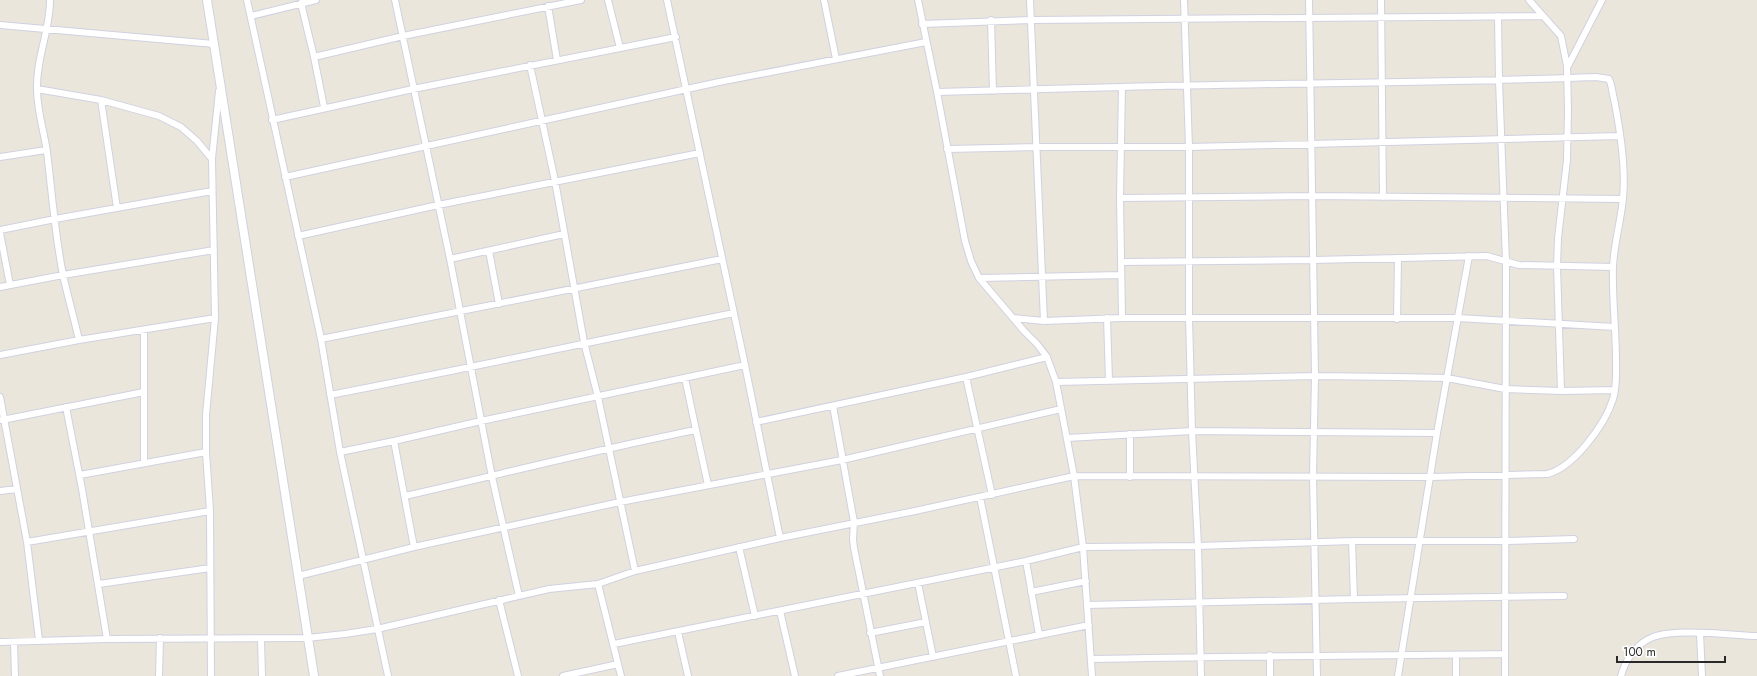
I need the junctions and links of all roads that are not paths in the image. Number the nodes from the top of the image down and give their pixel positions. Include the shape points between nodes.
1 (50, 0) edge
2 (207, 0) edge
3 (247, 0) edge
4 (316, 0) edge
5 (395, 0) edge
6 (581, 0) edge
7 (608, 0) edge
8 (667, 0) edge
9 (824, 0) edge
10 (918, 0) edge
11 (1030, 0) edge
12 (1184, 0) edge
13 (1309, 0) edge
14 (1381, 0) edge
15 (1529, 0) edge
16 (1602, 0) edge
17 (301, 3) junction
18 (548, 6) junction
19 (251, 16) junction
20 (1381, 16) junction
21 (1498, 16) junction
22 (1542, 16) junction
23 (1310, 17) junction
24 (1184, 19) junction
25 (991, 20) junction
26 (1031, 20) junction
27 (0, 24) edge
28 (922, 24) junction
29 (48, 30) junction
30 (403, 36) junction
31 (676, 37) junction
32 (926, 42) junction
33 (214, 44) junction
34 (620, 48) junction
35 (314, 57) junction
36 (836, 59) junction
37 (557, 60) junction
38 (530, 65) junction
39 (1567, 66) junction
40 (1568, 78) junction
41 (1498, 81) junction
42 (1311, 82) junction
43 (1382, 83) junction
44 (220, 84) junction
45 (1187, 85) junction
46 (1122, 87) junction
47 (37, 89) junction
48 (413, 89) junction
49 (1035, 89) junction
50 (686, 90) junction
51 (993, 91) junction
52 (938, 92) junction
53 (101, 100) junction
54 (324, 107) junction
55 (272, 120) junction
56 (542, 121) junction
57 (1568, 136) junction
58 (1619, 136) junction
59 (1502, 139) junction
60 (1382, 142) junction
61 (1311, 144) junction
62 (426, 146) junction
63 (1121, 146) junction
64 (1037, 147) junction
65 (1189, 147) junction
66 (947, 149) junction
67 (46, 150) junction
68 (700, 153) junction
69 (0, 157) edge
70 (212, 159) junction
71 (285, 177) junction
72 (555, 181) junction
73 (212, 191) junction
74 (1312, 196) junction
75 (1383, 197) junction
76 (1504, 197) junction
77 (1120, 198) junction
78 (1190, 198) junction
79 (1562, 198) junction
80 (1623, 199) junction
81 (438, 204) junction
82 (117, 208) junction
83 (55, 219) junction
84 (0, 232) edge
85 (564, 234) junction
86 (298, 236) junction
87 (214, 250) junction
88 (489, 251) junction
89 (1469, 256) junction
90 (1398, 258) junction
91 (450, 259) junction
92 (722, 259) junction
93 (1313, 260) junction
94 (1506, 261) junction
95 (1121, 262) junction
96 (1190, 262) junction
97 (1557, 266) junction
98 (1613, 267) junction
99 (63, 275) junction
100 (1121, 275) junction
101 (1043, 277) junction
102 (979, 278) junction
103 (10, 285) junction
104 (0, 286) edge
105 (573, 288) junction
106 (499, 304) junction
107 (460, 311) junction
108 (734, 314) junction
109 (215, 318) junction
110 (1013, 318) junction
111 (1108, 318) junction
112 (1122, 318) junction
113 (1189, 318) junction
114 (1458, 318) junction
115 (1314, 319) junction
116 (1397, 319) junction
117 (1506, 320) junction
118 (1044, 321) junction
119 (1560, 324) junction
120 (1615, 327) junction
121 (144, 330) junction
122 (321, 339) junction
123 (79, 340) junction
124 (584, 342) junction
125 (0, 355) edge
126 (1046, 357) junction
127 (745, 365) junction
128 (471, 368) junction
129 (1315, 376) junction
130 (685, 378) junction
131 (966, 378) junction
132 (1447, 378) junction
133 (1191, 379) junction
134 (1109, 380) junction
135 (1056, 382) junction
136 (1505, 389) junction
137 (1615, 390) junction
138 (1562, 391) junction
139 (144, 392) junction
140 (330, 395) junction
141 (0, 397) edge
142 (598, 397) junction
143 (833, 406) junction
144 (66, 407) junction
145 (1061, 410) junction
146 (2, 420) edge
147 (481, 421) junction
148 (756, 422) junction
149 (696, 430) junction
150 (979, 430) junction
151 (1192, 431) junction
152 (1314, 431) junction
153 (1437, 432) junction
154 (1130, 434) junction
155 (1067, 438) junction
156 (394, 441) junction
157 (609, 447) junction
158 (206, 452) junction
159 (340, 452) junction
160 (842, 460) junction
161 (144, 463) junction
162 (766, 474) junction
163 (80, 475) junction
164 (1194, 475) junction
165 (1074, 476) junction
166 (1313, 476) junction
167 (1506, 476) junction
168 (492, 477) junction
169 (1130, 477) junction
170 (1431, 477) junction
171 (708, 485) junction
172 (17, 489) junction
173 (0, 491) edge
174 (992, 495) junction
175 (405, 496) junction
176 (980, 497) junction
177 (620, 502) junction
178 (210, 511) junction
179 (854, 522) junction
180 (504, 527) junction
181 (89, 530) junction
182 (780, 538) junction
183 (1574, 539) dead end
184 (1419, 540) junction
185 (1314, 541) junction
186 (1352, 541) junction
187 (1506, 541) junction
188 (27, 542) junction
189 (1198, 546) junction
190 (414, 547) junction
191 (739, 547) junction
192 (1083, 548) junction
193 (363, 559) junction
194 (1026, 561) junction
195 (993, 567) junction
196 (210, 568) junction
197 (635, 570) junction
198 (298, 576) junction
199 (1086, 581) junction
200 (918, 583) junction
201 (99, 584) junction
202 (598, 584) junction
203 (1031, 592) junction
204 (863, 594) junction
205 (519, 596) junction
206 (1564, 596) dead end
207 (1505, 598) junction
208 (1354, 599) junction
209 (1411, 599) junction
210 (499, 600) junction
211 (1315, 600) junction
212 (1199, 602) junction
213 (1087, 605) junction
214 (780, 611) junction
215 (755, 616) junction
216 (926, 622) junction
217 (1089, 625) junction
218 (377, 629) junction
219 (678, 632) junction
220 (870, 633) junction
221 (1700, 633) junction
222 (1039, 635) junction
223 (1757, 636) edge
224 (160, 638) junction
225 (307, 638) junction
226 (107, 639) junction
227 (212, 639) junction
228 (261, 639) junction
229 (39, 640) junction
230 (0, 642) edge
231 (14, 642) junction
232 (1009, 642) junction
233 (614, 644) junction
234 (1505, 654) junction
235 (1270, 655) junction
236 (1317, 655) junction
237 (1456, 655) junction
238 (1201, 656) junction
239 (1401, 656) junction
240 (933, 657) junction
241 (1091, 659) junction
242 (618, 664) junction
243 (878, 668) junction
244 (15, 676) edge
245 (159, 676) edge
246 (211, 676) edge
247 (262, 676) edge
248 (314, 676) edge
249 (388, 676) edge
250 (518, 676) edge
251 (563, 676) edge
252 (621, 676) edge
253 (688, 676) edge
254 (795, 676) edge
255 (838, 676) edge
256 (880, 676) edge
257 (1016, 676) edge
258 (1092, 676) edge
259 (1201, 676) edge
260 (1270, 676) edge
261 (1317, 676) edge
262 (1398, 676) edge
263 (1456, 676) edge
264 (1505, 676) edge
265 (1621, 676) edge
266 (1702, 676) edge

1 - 29 street
2 - 33 main road
3 - 19 street
4 - 17 street
5 - 30 street
6 - 18 street
7 - 34 street
8 - 31 street
9 - 36 street
10 - 28 street
11 - 26 street
12 - 24 street
13 - 23 street
14 - 20 street
15 - 22 street
16 - 39 street
17 - 19 street
17 - 35 street
18 - 30 street
18 - 37 street
19 - 55 street
20 - 21 street
20 - 23 street
20 - 43 street
21 - 22 street
21 - 41 street
22 - 39 street via 1561,36
23 - 24 street
23 - 42 street
24 - 26 street
24 - 45 street
25 - 26 street
25 - 28 street
25 - 51 street
26 - 49 street
27 - 29 street
28 - 32 street
29 - 33 street
29 - 47 street via 38,66
30 - 35 street
30 - 48 street
31 - 34 street
31 - 50 street
32 - 36 street
32 - 52 street
33 - 44 main road
34 - 37 street
35 - 54 street
36 - 50 street
37 - 38 street
38 - 48 street
38 - 56 street
39 - 40 street
40 - 41 street
40 - 57 street
40 - 58 street via 1609,79
41 - 43 street
41 - 59 street
42 - 43 street
42 - 45 street
42 - 61 street
43 - 60 street
44 - 70 street
44 - 198 main road
45 - 46 street
45 - 65 street
46 - 49 street
46 - 63 street
47 - 53 street
47 - 67 street
48 - 54 street
48 - 62 street
49 - 51 street
49 - 64 street
50 - 56 street
50 - 68 street
51 - 52 street
52 - 66 street
53 - 70 street via 170,121 197,141
53 - 82 street
54 - 55 street
55 - 71 street
56 - 62 street
56 - 72 street
57 - 58 street
57 - 59 street
57 - 79 street
58 - 80 street via 1624,172
59 - 60 street
59 - 76 street
60 - 61 street
60 - 75 street
61 - 65 street
61 - 74 street
62 - 71 street
62 - 81 street
63 - 64 street
63 - 65 street
63 - 77 street
64 - 66 street
64 - 101 street
65 - 78 street
66 - 102 street via 965,241
67 - 69 street
67 - 83 street
68 - 72 street
68 - 92 street
70 - 73 street
71 - 86 street
72 - 81 street
72 - 85 street
73 - 82 street
73 - 87 street
74 - 75 street
74 - 78 street
74 - 93 street
75 - 76 street
76 - 79 street
76 - 94 street
77 - 78 street
77 - 95 street
78 - 96 street
79 - 80 street
79 - 97 street
80 - 98 street via 1615,238
81 - 86 street
81 - 91 street
82 - 83 street
83 - 84 street
83 - 99 street
84 - 103 street
85 - 88 street
85 - 105 street
86 - 122 street
87 - 99 street
87 - 109 street
88 - 91 street
88 - 106 street
89 - 90 street
89 - 94 street via 1490,256
89 - 114 street
90 - 93 street
90 - 116 street
91 - 107 street
92 - 105 street
92 - 108 street
93 - 96 street
93 - 115 street
94 - 97 street via 1519,265
94 - 117 street
95 - 96 street
95 - 100 street
96 - 113 street
97 - 98 street
97 - 119 street
98 - 120 street
99 - 103 street
99 - 123 street
100 - 101 street
100 - 112 street
101 - 102 street
101 - 118 street
102 - 110 street
103 - 104 street
105 - 106 street
105 - 124 street
106 - 107 street
107 - 122 street
107 - 128 street
108 - 124 street
108 - 127 street
109 - 121 street
109 - 158 street via 206,415
110 - 118 street
110 - 126 street
111 - 112 street
111 - 118 street
111 - 134 street
112 - 113 street
113 - 115 street
113 - 133 street
114 - 116 street
114 - 117 street
114 - 132 street
115 - 116 street
115 - 129 street
117 - 119 street
117 - 136 street
119 - 120 street
119 - 138 street
120 - 137 street
121 - 123 street
121 - 139 street
122 - 140 street
123 - 125 street
124 - 128 street
124 - 142 street
126 - 131 street
126 - 135 street
127 - 130 street
127 - 148 street
128 - 140 street
128 - 147 street
129 - 132 street
129 - 133 street
129 - 152 street
130 - 142 street
130 - 149 street
131 - 143 street
131 - 150 street
132 - 136 street
132 - 153 street
133 - 134 street
133 - 151 street
134 - 135 street
135 - 145 street
136 - 138 street
136 - 167 street
137 - 138 street
137 - 167 street via 1608,412 1594,437 1561,468 1547,474
139 - 144 street
139 - 161 street
140 - 159 street
141 - 146 street
142 - 147 street
142 - 157 street
143 - 148 street
143 - 160 street
144 - 146 street
144 - 163 street
145 - 150 street
145 - 155 street
146 - 172 street
147 - 156 street
147 - 168 street
148 - 162 street
149 - 157 street
149 - 171 street
150 - 160 street
150 - 174 street
151 - 152 street
151 - 154 street
151 - 164 street
152 - 153 street
152 - 166 street
153 - 170 street
154 - 155 street
154 - 169 street
155 - 165 street
156 - 159 street
156 - 175 street
157 - 168 street
157 - 177 street
158 - 161 street
158 - 178 street
159 - 193 street
160 - 162 street
160 - 179 street
161 - 163 street
162 - 171 street
162 - 182 street
163 - 181 street
164 - 166 street
164 - 169 street
164 - 189 street
165 - 169 street
165 - 174 street
165 - 192 street
166 - 170 street
166 - 185 street
167 - 170 street
167 - 187 street
168 - 175 street
168 - 180 street
170 - 184 street
171 - 177 street
172 - 173 street
172 - 188 street
174 - 176 street
175 - 190 street
176 - 179 street
176 - 195 street
177 - 180 street
177 - 197 street
178 - 181 street
178 - 196 street
179 - 182 street
179 - 204 street via 853,539
180 - 190 street
180 - 205 street
181 - 188 street
181 - 201 street
182 - 191 street
183 - 187 street
184 - 186 street
184 - 187 street
184 - 209 street
185 - 186 street
185 - 189 street
185 - 211 street
186 - 208 street
187 - 207 street
188 - 229 street
189 - 192 street
189 - 212 street
190 - 193 street
191 - 197 street
191 - 215 street
192 - 194 street
192 - 199 street
193 - 198 street
193 - 218 street
194 - 195 street
194 - 203 street
195 - 200 street
195 - 232 street
196 - 201 street
196 - 227 street
197 - 202 street
198 - 225 main road
199 - 203 street
199 - 213 street
200 - 204 street
200 - 216 street
201 - 226 street
202 - 205 street
202 - 233 street
203 - 222 street
204 - 214 street
204 - 220 street
205 - 210 street
206 - 207 street
207 - 209 street
207 - 234 street
208 - 209 street
208 - 211 street
209 - 239 street
210 - 218 street
210 - 250 street
211 - 212 street
211 - 236 street
212 - 213 street
212 - 238 street
213 - 217 street
214 - 215 street
214 - 254 street
215 - 219 street
216 - 220 street
216 - 240 street
217 - 222 street
217 - 241 street
218 - 225 street
218 - 249 street
219 - 233 street
219 - 253 street
220 - 243 street
221 - 223 street
221 - 265 street via 1668,633 1642,642 1631,654
221 - 266 street
222 - 232 street
224 - 226 street
224 - 227 street
224 - 245 street
225 - 228 street
225 - 248 main road
226 - 229 street
227 - 228 street
227 - 246 street
228 - 247 street
229 - 231 street
230 - 231 street
231 - 244 street
232 - 240 street
232 - 257 street
233 - 242 street
234 - 237 street
234 - 264 street
235 - 236 street
235 - 238 street
235 - 260 street
236 - 239 street
236 - 261 street
237 - 239 street
237 - 263 street
238 - 241 street
238 - 259 street
239 - 262 street
240 - 243 street
241 - 258 street
242 - 251 street
242 - 252 street
243 - 255 street
243 - 256 street

